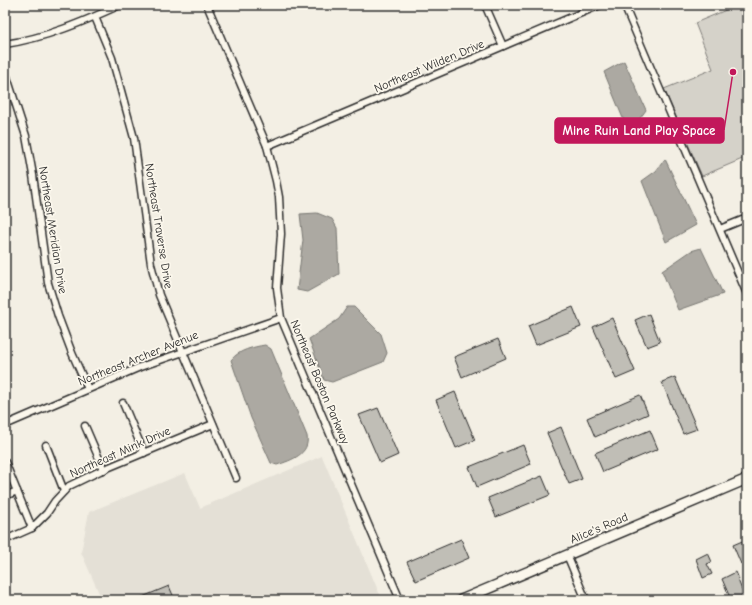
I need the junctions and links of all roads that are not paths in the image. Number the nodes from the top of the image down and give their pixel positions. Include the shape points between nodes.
1 (120, 5) edge
2 (207, 5) edge
3 (485, 5) edge
4 (600, 5) edge
5 (624, 5) edge
6 (95, 17) junction
7 (5, 44) edge
8 (503, 46) junction
9 (5, 71) edge
10 (267, 146) junction
11 (747, 218) edge
12 (720, 229) junction
13 (747, 294) edge
14 (280, 318) junction
15 (183, 351) junction
16 (88, 389) junction
17 (123, 403) dead end
18 (213, 424) junction
19 (5, 425) edge
20 (85, 426) dead end
21 (46, 445) dead end
22 (144, 453) junction
23 (5, 462) edge
24 (104, 470) junction
25 (236, 478) dead end
26 (747, 479) edge
27 (17, 491) junction
28 (64, 491) junction
29 (5, 496) edge
30 (32, 528) junction
31 (5, 540) edge
32 (567, 555) junction
33 (400, 600) edge
34 (461, 600) edge
35 (586, 600) edge

1 - 6 street
2 - 10 street, Northeast Boston Parkway
3 - 8 street
4 - 8 street, Northeast Wilden Drive
5 - 12 street
6 - 7 street via 62,31
6 - 15 street, Northeast Traverse Drive via 112,58 134,138 151,264 159,295
8 - 10 street, Northeast Wilden Drive
9 - 16 street, Northeast Meridian Drive via 26,136 48,283 58,316
10 - 14 street, Northeast Boston Parkway via 279,197 281,234 277,288
11 - 12 street
12 - 13 street
14 - 15 street, Northeast Archer Avenue
14 - 33 street, Northeast Boston Parkway
15 - 16 street, Northeast Archer Avenue
15 - 18 street, Northeast Traverse Drive
16 - 19 street, Northeast Archer Avenue
17 - 22 street
18 - 22 street, Northeast Mink Drive
18 - 25 street, Northeast Traverse Drive
20 - 24 street
21 - 28 street
22 - 24 street, Northeast Mink Drive
23 - 27 street
24 - 28 street, Northeast Mink Drive via 69,486
26 - 32 main road, Alice's Road
27 - 29 street
27 - 30 street
28 - 30 street, Northeast Mink Drive
30 - 31 street, Northeast Mink Drive
32 - 34 main road, Alice's Road
32 - 35 street

